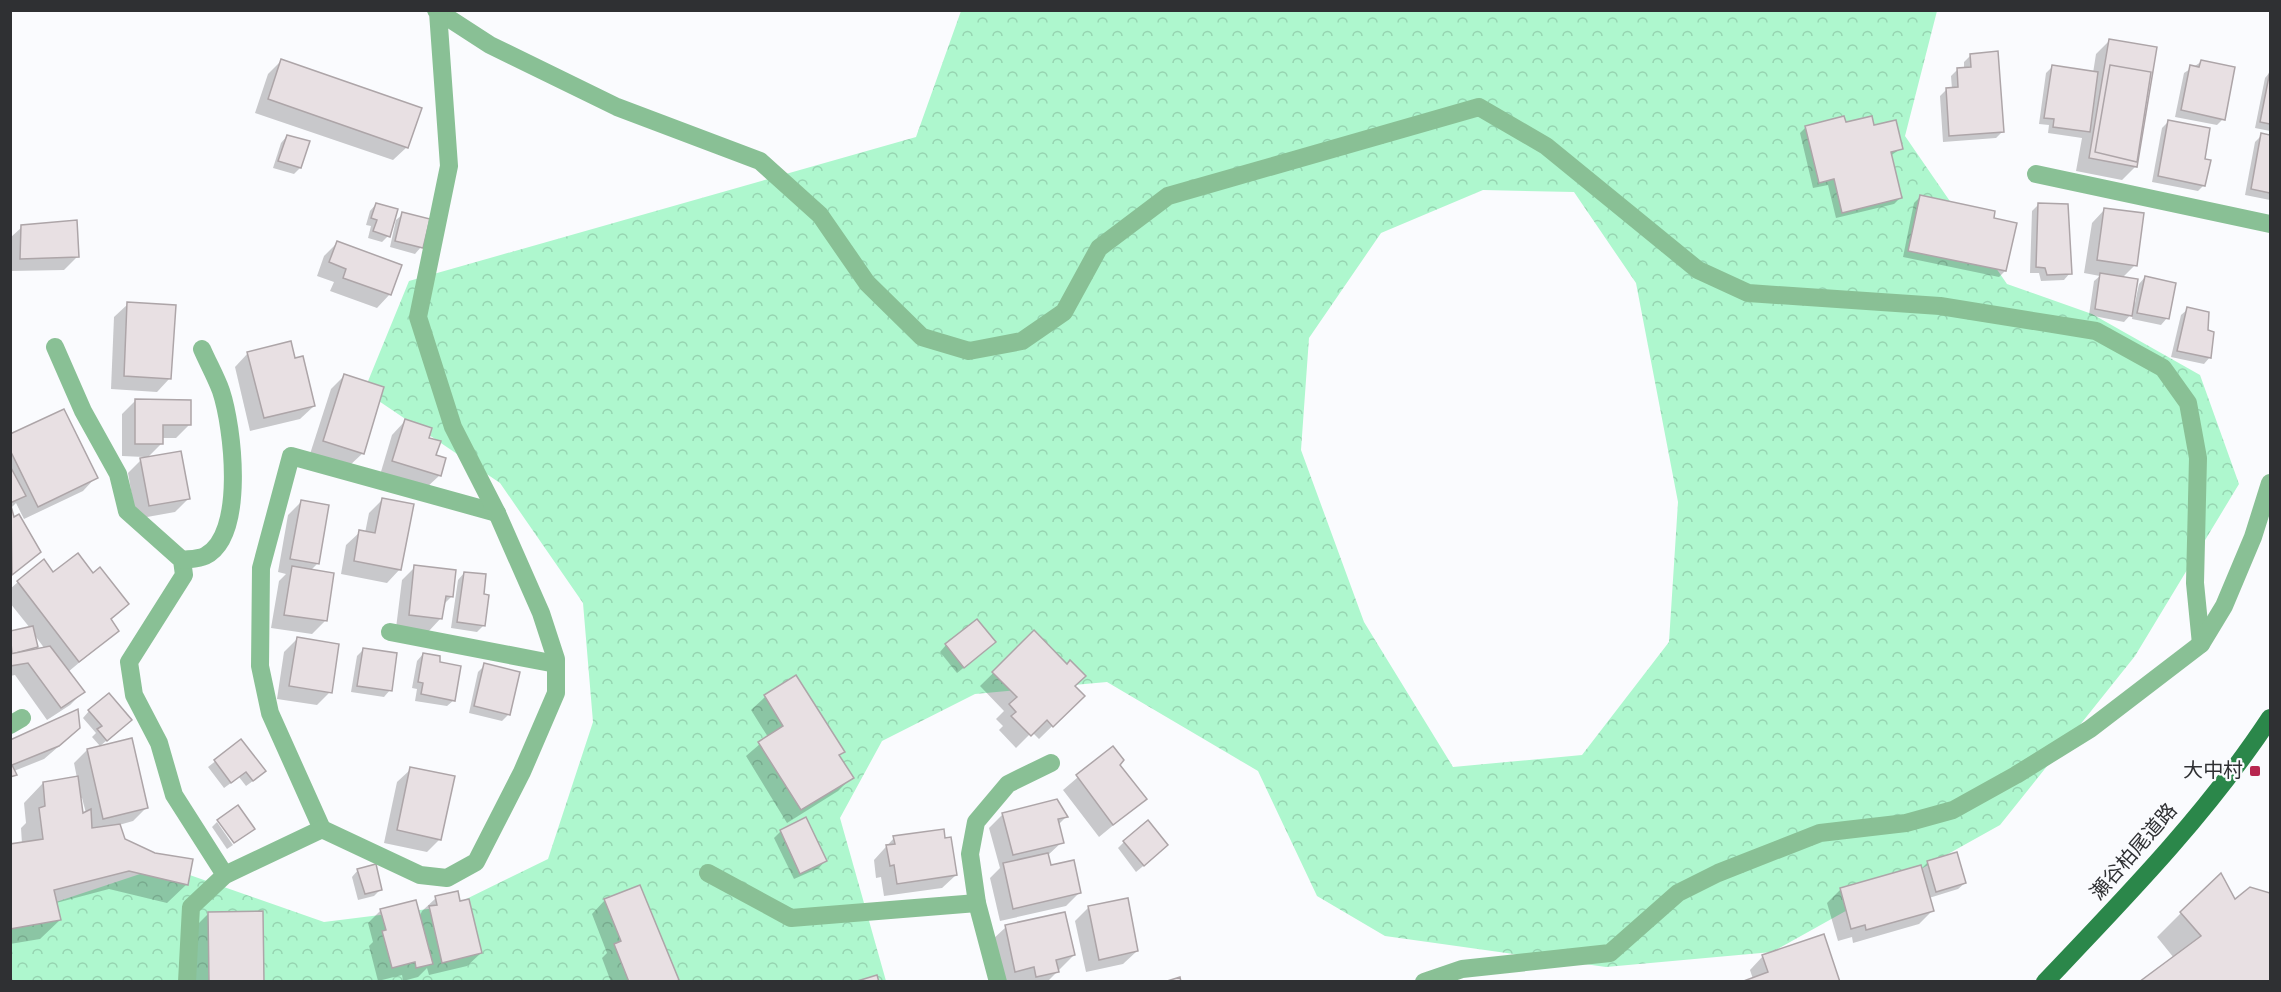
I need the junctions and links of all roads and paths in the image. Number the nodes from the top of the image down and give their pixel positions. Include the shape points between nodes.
1 (437, 11) edge
2 (2036, 174) dead end
3 (2271, 224) edge
4 (55, 347) dead end
5 (202, 350) dead end
6 (2271, 483) edge
7 (497, 513) junction
8 (182, 560) junction
9 (390, 632) dead end
10 (2201, 644) junction
11 (556, 664) junction
12 (2271, 718) edge
13 (1051, 763) dead end
14 (322, 829) junction
15 (708, 873) dead end
16 (225, 875) junction
17 (976, 903) junction
18 (2049, 980) edge
19 (187, 981) edge
20 (998, 981) edge
21 (1424, 981) edge

1 - 7 street via 448,166 418,317 453,427
1 - 10 street via 490,45 617,107 760,161 820,215 867,283 922,337 969,351 1023,341 1064,312 1099,248 1168,196 1479,107 1546,146 1698,270 1748,292 1940,306 2096,331 2163,368 2188,403 2198,458 2195,583
2 - 3 street
4 - 8 street via 83,411 118,474 127,511
5 - 8 street via 221,392 230,430 233,495 218,545 205,556
6 - 10 street via 2224,606
7 - 11 street via 541,613
7 - 14 street via 291,456 261,568 260,666 270,713
8 - 16 street via 184,574 129,662 134,695 159,743 174,795
9 - 11 street
10 - 21 street via 2090,729 1953,810 1906,823 1820,833 1718,873 1678,893 1610,953 1462,969
11 - 14 street via 556,693 522,772 476,862 447,878 420,875
12 - 18 main road, 瀬谷柏尾道路 via 2236,770
13 - 17 street via 1008,784 976,822 970,854
14 - 16 street
15 - 17 street via 791,918
16 - 19 street via 191,907
17 - 20 street

